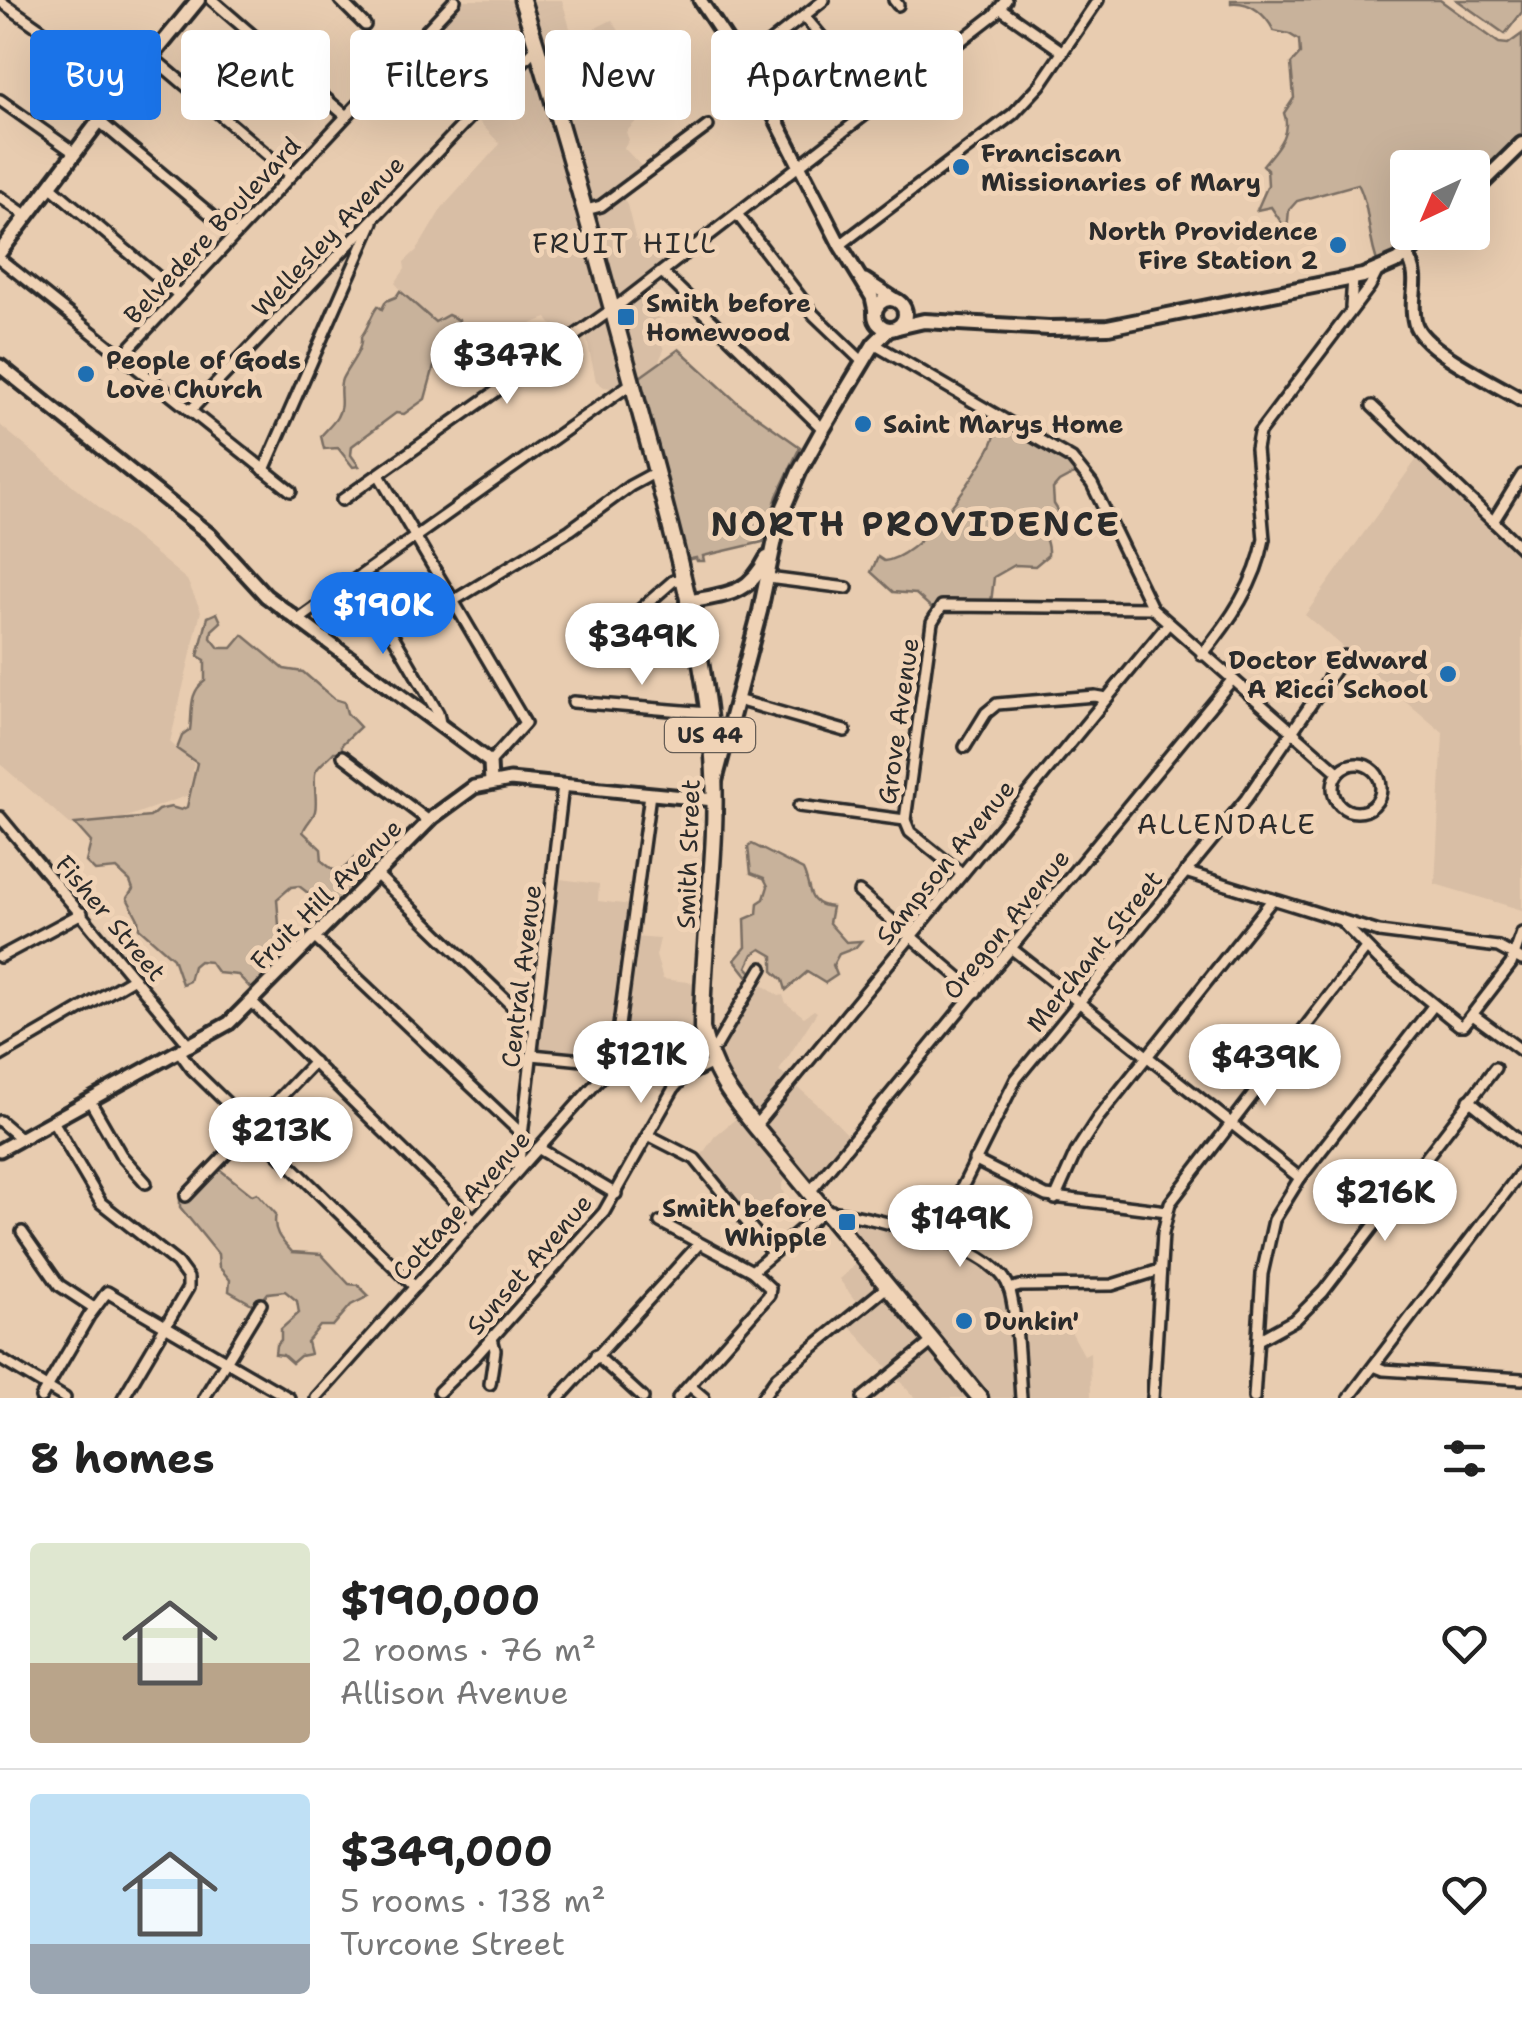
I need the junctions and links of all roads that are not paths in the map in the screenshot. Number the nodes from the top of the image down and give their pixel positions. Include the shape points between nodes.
1 (198, 0) edge
2 (212, 0) edge
3 (340, 0) edge
4 (455, 0) edge
5 (522, 0) edge
6 (700, 0) edge
7 (824, 0) edge
8 (1098, 0) edge
9 (0, 2) edge
10 (1003, 4) edge
11 (804, 16) junction
12 (365, 25) dead end
13 (41, 30) edge
14 (721, 30) edge
15 (786, 30) edge
16 (815, 30) edge
17 (161, 43) edge
18 (537, 46) junction
19 (1063, 52) junction
20 (161, 65) edge
21 (0, 100) edge
22 (346, 116) junction
23 (776, 120) edge
24 (99, 121) joint
25 (708, 126) dead end
26 (1522, 144) edge
27 (75, 153) junction
28 (800, 164) junction
29 (291, 175) junction
30 (1490, 175) edge
31 (50, 186) junction
32 (0, 197) edge
33 (586, 210) junction
34 (737, 214) junction
35 (376, 215) junction
36 (27, 216) junction
37 (235, 235) junction
38 (840, 245) junction
39 (1413, 250) edge
40 (0, 255) edge
41 (1407, 255) junction
42 (1378, 270) junction
43 (662, 272) junction
44 (861, 277) junction
45 (1353, 279) junction
46 (180, 295) junction
47 (900, 305) junction
48 (613, 309) junction
49 (1350, 309) junction
50 (924, 322) junction
51 (885, 323) junction
52 (874, 344) junction
53 (122, 356) junction
54 (864, 363) junction
55 (0, 366) edge
56 (632, 383) junction
57 (1522, 400) edge
58 (1372, 406) dead end
59 (190, 411) junction
60 (824, 429) junction
61 (264, 470) junction
62 (656, 472) junction
63 (378, 475) junction
64 (1522, 475) edge
65 (291, 492) dead end
66 (342, 500) dead end
67 (1493, 522) junction
68 (415, 537) junction
69 (771, 548) junction
70 (1522, 550) edge
71 (359, 577) junction
72 (682, 578) junction
73 (768, 578) junction
74 (847, 588) dead end
75 (737, 592) junction
76 (453, 601) junction
77 (688, 602) junction
78 (1152, 608) junction
79 (760, 612) junction
80 (298, 620) junction
81 (1168, 624) junction
82 (586, 652) dead end
83 (1202, 654) junction
84 (1344, 656) dead end
85 (1232, 680) junction
86 (1106, 698) junction
87 (738, 700) junction
88 (572, 702) dead end
89 (708, 713) junction
90 (440, 724) junction
91 (845, 731) dead end
92 (1293, 732) junction
93 (965, 746) dead end
94 (343, 756) dead end
95 (490, 762) junction
96 (1338, 772) junction
97 (491, 782) junction
98 (714, 783) junction
99 (563, 785) junction
100 (650, 794) junction
101 (714, 800) junction
102 (799, 806) dead end
103 (0, 817) edge
104 (906, 820) junction
105 (429, 821) junction
106 (1185, 872) junction
107 (962, 874) junction
108 (377, 876) junction
109 (858, 892) dead end
110 (1272, 900) junction
111 (82, 914) junction
112 (1342, 920) junction
113 (1522, 933) edge
114 (911, 936) junction
115 (314, 937) junction
116 (1366, 948) junction
117 (1012, 949) junction
118 (1, 954) edge
119 (1519, 958) edge
120 (762, 968) dead end
121 (134, 978) junction
122 (976, 992) junction
123 (252, 1002) junction
124 (1078, 1002) junction
125 (1434, 1006) junction
126 (1472, 1015) junction
127 (536, 1028) junction
128 (184, 1049) junction
129 (1522, 1051) edge
130 (532, 1055) junction
131 (0, 1056) edge
132 (710, 1059) junction
133 (1147, 1060) junction
134 (314, 1062) junction
135 (614, 1063) junction
136 (1495, 1068) dead end
137 (90, 1100) junction
138 (1470, 1100) junction
139 (0, 1121) edge
140 (53, 1121) junction
141 (1229, 1125) junction
142 (251, 1126) junction
143 (755, 1126) junction
144 (648, 1135) junction
145 (523, 1136) junction
146 (20, 1139) junction
147 (1522, 1143) edge
148 (538, 1148) junction
149 (0, 1150) edge
150 (974, 1160) junction
151 (518, 1171) junction
152 (1522, 1172) edge
153 (1300, 1178) junction
154 (146, 1183) dead end
155 (809, 1192) junction
156 (616, 1194) junction
157 (186, 1196) dead end
158 (1055, 1198) junction
159 (824, 1210) junction
160 (1167, 1211) junction
161 (474, 1220) junction
162 (660, 1222) dead end
163 (22, 1232) dead end
164 (936, 1240) junction
165 (699, 1244) junction
166 (772, 1253) junction
167 (1160, 1270) junction
168 (752, 1271) junction
169 (888, 1286) junction
170 (415, 1287) junction
171 (1009, 1289) junction
172 (261, 1304) dead end
173 (94, 1308) junction
174 (166, 1326) junction
175 (492, 1338) junction
176 (934, 1340) junction
177 (1258, 1340) junction
178 (596, 1356) junction
179 (0, 1359) edge
180 (226, 1360) junction
181 (1374, 1366) junction
182 (1522, 1379) edge
183 (490, 1384) dead end
184 (690, 1386) junction
185 (438, 1392) dead end
186 (44, 1393) edge
187 (869, 1396) edge
188 (65, 1398) edge
189 (124, 1398) edge
190 (204, 1398) edge
191 (289, 1398) edge
192 (316, 1398) edge
193 (559, 1398) edge
194 (644, 1398) edge
195 (678, 1398) edge
196 (704, 1398) edge
197 (762, 1398) edge
198 (980, 1398) edge
199 (1021, 1398) edge
200 (1153, 1398) edge
201 (1254, 1398) edge
202 (1349, 1398) edge

1 - 17 main road
2 - 22 street
3 - 12 street
4 - 22 street, Belvedere Boulevard
5 - 18 main road, Smith Street / US 44
6 - 14 street
7 - 11 street
8 - 19 street
9 - 13 street
10 - 19 street
10 - 28 street
11 - 15 street
11 - 16 street
18 - 33 main road, Smith Street / US 44
18 - 35 street, Wellesley Avenue
19 - 38 street via 1013,114
20 - 29 street
21 - 27 street
22 - 29 street, Belvedere Boulevard
23 - 28 street
24 - 27 main road
24 - 37 street
25 - 33 street via 601,206
26 - 30 main road
27 - 31 main road
28 - 34 street
28 - 38 street
29 - 37 street, Belvedere Boulevard
31 - 36 main road
31 - 46 street
32 - 36 street
33 - 48 main road, Smith Street / US 44
34 - 43 street
34 - 54 street via 814,315
35 - 59 street, Wellesley Avenue
35 - 61 street
36 - 40 main road
37 - 46 street, Belvedere Boulevard
38 - 44 street
39 - 41 main road
40 - 53 street
41 - 42 main road
41 - 57 street via 1416,269 1414,315 1422,336
42 - 45 main road
42 - 49 street
43 - 48 street
43 - 60 street
44 - 47 street
44 - 51 street
45 - 49 street
45 - 50 main road via 1108,327
46 - 53 street, Belvedere Boulevard
47 - 50 main road
47 - 51 main road via 904,322
47 - 51 main road via 885,300
48 - 56 main road, Smith Street / US 44
48 - 63 street
49 - 83 street via 1259,433 1262,554
50 - 51 main road
51 - 52 main road
52 - 54 main road
52 - 78 street via 1072,459 1092,484
53 - 59 street
54 - 60 main road
55 - 80 street via 210,535 258,590
56 - 62 main road, Smith Street / US 44
56 - 68 street
58 - 67 street
59 - 61 street
60 - 69 main road via 787,497
61 - 65 street
62 - 72 main road, Smith Street / US 44
62 - 76 street
63 - 66 street
63 - 68 street
64 - 67 street
67 - 70 street
68 - 71 street
68 - 76 street
69 - 73 main road
69 - 75 main road via 756,577
71 - 80 street
71 - 90 street
72 - 77 main road, Smith Street / US 44
72 - 82 street
73 - 74 street
73 - 79 main road
75 - 77 main road
75 - 79 main road
76 - 95 street via 524,723
77 - 89 main road, Smith Street / US 44
78 - 81 street
78 - 104 street, Grove Avenue via 938,608
79 - 87 main road
80 - 90 street
81 - 83 street
81 - 86 street, Sampson Avenue
83 - 85 street
84 - 92 street, Merchant Street
85 - 92 street
85 - 117 street, Oregon Avenue
86 - 93 street via 994,705
86 - 107 street, Sampson Avenue
87 - 91 street
87 - 98 main road
88 - 89 street
89 - 98 main road, Smith Street / US 44
90 - 95 street
92 - 96 street
92 - 106 street, Merchant Street
94 - 105 street
95 - 97 street
96 - 96 street via 1355,764 1372,770 1381,786 1375,804 1359,812 1341,806 1332,790
97 - 99 street, Fruit Hill Avenue
97 - 105 street, Fruit Hill Avenue via 458,795
98 - 101 main road, Smith Street / US 44
99 - 100 street, Fruit Hill Avenue
99 - 127 street, Central Avenue
100 - 101 street, Fruit Hill Avenue
100 - 135 street
101 - 132 main road, Smith Street / US 44 via 702,1020
102 - 104 street
103 - 111 street, Fisher Street
104 - 107 street, Grove Avenue via 910,832
105 - 108 street, Fruit Hill Avenue
106 - 110 street
106 - 124 street, Merchant Street
107 - 114 street, Sampson Avenue
108 - 115 street, Fruit Hill Avenue
108 - 127 street
109 - 114 street
110 - 112 street
110 - 133 street
111 - 118 street
111 - 121 street, Fisher Street
112 - 116 street
112 - 119 street via 1379,932 1498,947
113 - 119 street
114 - 122 street
114 - 143 street, Sampson Avenue
115 - 123 street, Fruit Hill Avenue
115 - 145 street
116 - 125 street
116 - 141 street
117 - 122 street, Oregon Avenue
117 - 124 street
119 - 126 street
120 - 132 street, Sunset Avenue
121 - 128 street, Fisher Street
121 - 131 street
122 - 155 street, Oregon Avenue
123 - 128 street, Fruit Hill Avenue via 229,1024
123 - 134 street
124 - 133 street
124 - 150 street, Merchant Street via 1016,1079
125 - 126 street via 1459,1025
125 - 153 street
126 - 129 street
127 - 130 street, Central Avenue
128 - 137 street, Fruit Hill Avenue
128 - 142 street, Fisher Street via 192,1069
130 - 135 street
130 - 145 street, Central Avenue
132 - 143 main road, Smith Street / US 44
132 - 144 street, Sunset Avenue via 679,1082
133 - 141 street
133 - 158 street via 1098,1118
134 - 142 street
134 - 161 street
135 - 148 street, Cottage Avenue
136 - 138 street
137 - 140 street, Fruit Hill Avenue
137 - 154 street
138 - 147 street
138 - 177 street via 1323,1292
139 - 146 street
140 - 146 street, Fruit Hill Avenue
140 - 174 street via 101,1203 186,1274 188,1288
141 - 153 street
141 - 160 street
142 - 157 street
142 - 170 street, Fisher Street
143 - 155 main road, Smith Street / US 44
144 - 156 street, Sunset Avenue
144 - 166 street via 695,1159
145 - 151 street, Central Avenue
146 - 149 street, Fruit Hill Avenue
148 - 151 street, Cottage Avenue
148 - 156 street
150 - 158 street
150 - 164 street, Merchant Street
151 - 161 street, Cottage Avenue
152 - 181 street
153 - 177 street via 1280,1206 1266,1248
155 - 159 main road, Smith Street / US 44
156 - 175 street, Sunset Avenue
158 - 160 street
159 - 164 street
159 - 166 street
159 - 169 main road, Smith Street / US 44
160 - 167 street
161 - 170 street, Cottage Avenue
162 - 165 street
163 - 173 street via 59,1285
164 - 171 street via 983,1259
165 - 168 street
165 - 178 street
166 - 168 street
167 - 171 street via 1112,1285
167 - 200 street
168 - 184 street via 770,1292
169 - 176 main road, Smith Street / US 44
169 - 197 street via 777,1376
170 - 192 street, Cottage Avenue
171 - 199 street
172 - 180 street
173 - 174 street via 107,1292
173 - 186 street
174 - 180 street
174 - 189 street
175 - 183 street
175 - 185 street, Sunset Avenue
176 - 187 street
176 - 198 main road, Smith Street / US 44
177 - 201 street
178 - 193 street
178 - 194 street
179 - 186 street
180 - 190 street
180 - 191 street
181 - 182 street
181 - 202 street
184 - 195 street
184 - 196 street
186 - 188 street

